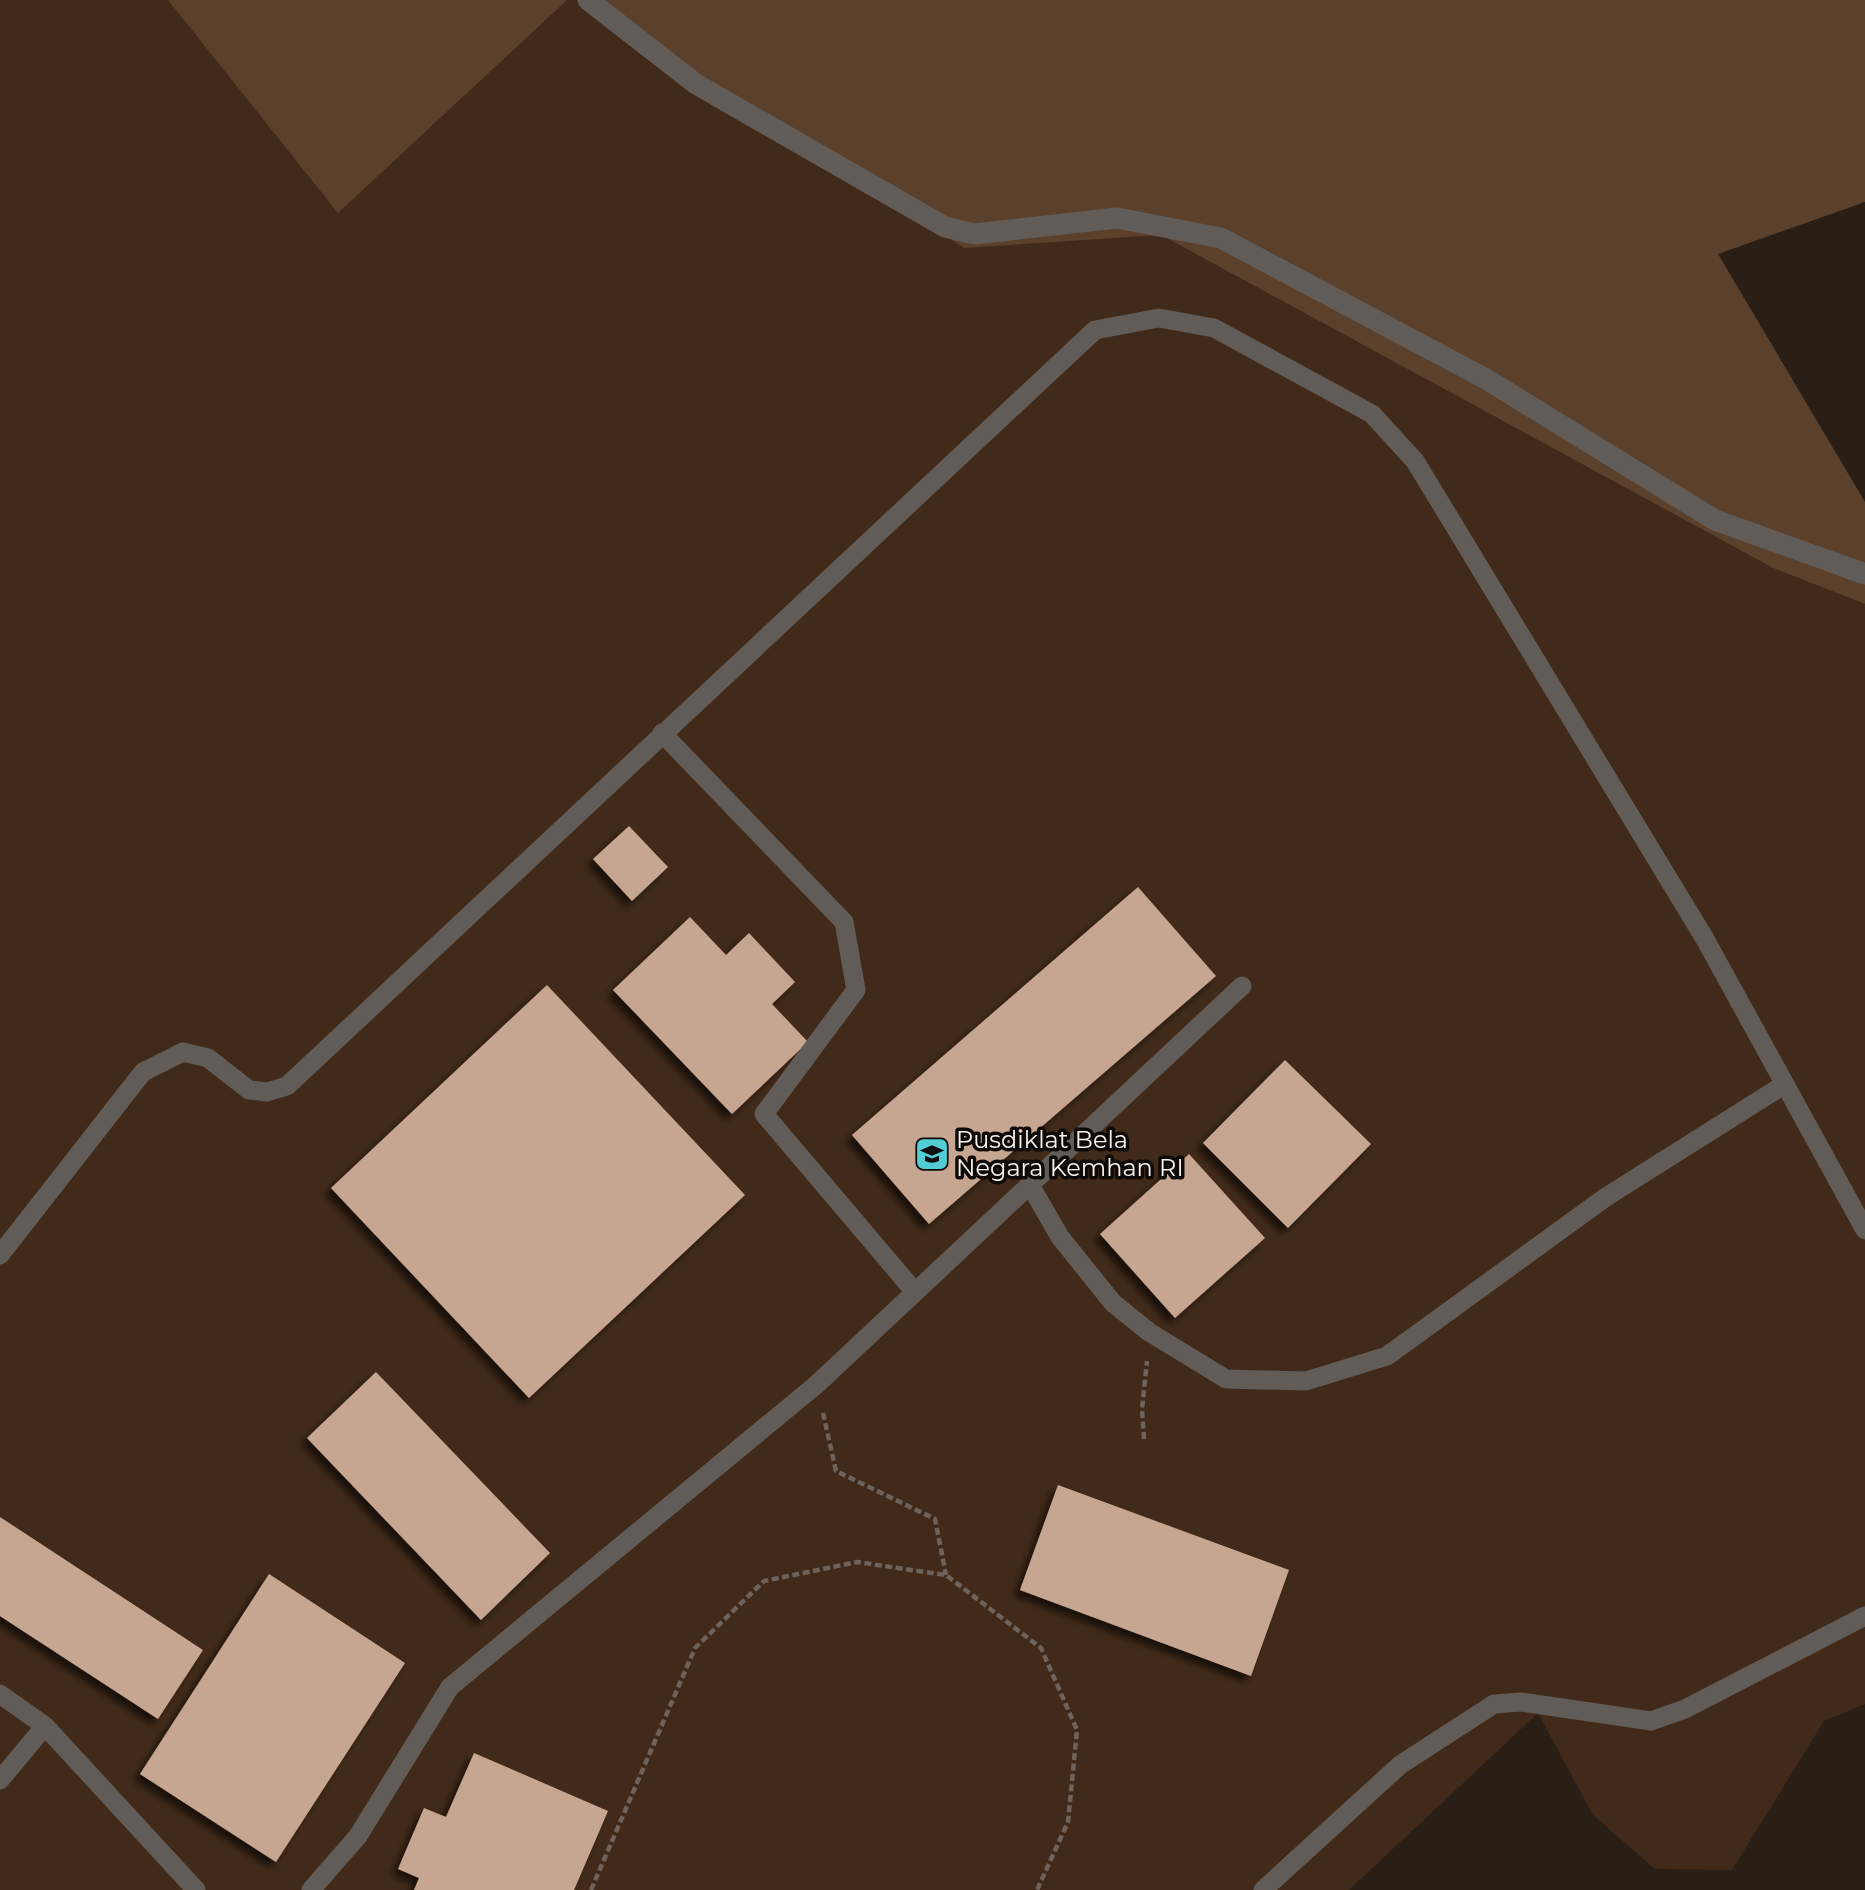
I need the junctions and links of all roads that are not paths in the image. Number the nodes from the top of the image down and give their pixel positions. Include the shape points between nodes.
1 (588, 0) edge
2 (1865, 574) edge
3 (663, 733) junction
4 (1242, 986) dead end
5 (1785, 1084) junction
6 (1030, 1185) junction
7 (1865, 1230) edge
8 (0, 1255) edge
9 (915, 1292) junction
10 (1865, 1616) edge
11 (0, 1695) edge
12 (45, 1726) junction
13 (0, 1780) edge
14 (196, 1890) edge
15 (311, 1890) edge
16 (1263, 1890) edge

1 - 2 street via 696,84 945,227 974,234 1117,218 1221,238 1486,379 1715,520
3 - 5 lane via 1095,330 1158,318 1214,328 1372,414 1415,461 1705,939
3 - 8 lane via 287,1086 267,1093 249,1090 208,1058 183,1052 143,1072
3 - 9 lane via 844,922 856,990 764,1114
4 - 6 lane
5 - 6 lane via 1606,1197 1387,1356 1306,1381 1226,1378 1149,1332 1113,1303 1060,1237
5 - 7 lane
6 - 9 lane
9 - 15 lane via 817,1385 450,1687 358,1836
10 - 16 lane via 1685,1709 1651,1721 1521,1702 1494,1703 1400,1765
11 - 12 lane
12 - 13 lane
12 - 14 lane

